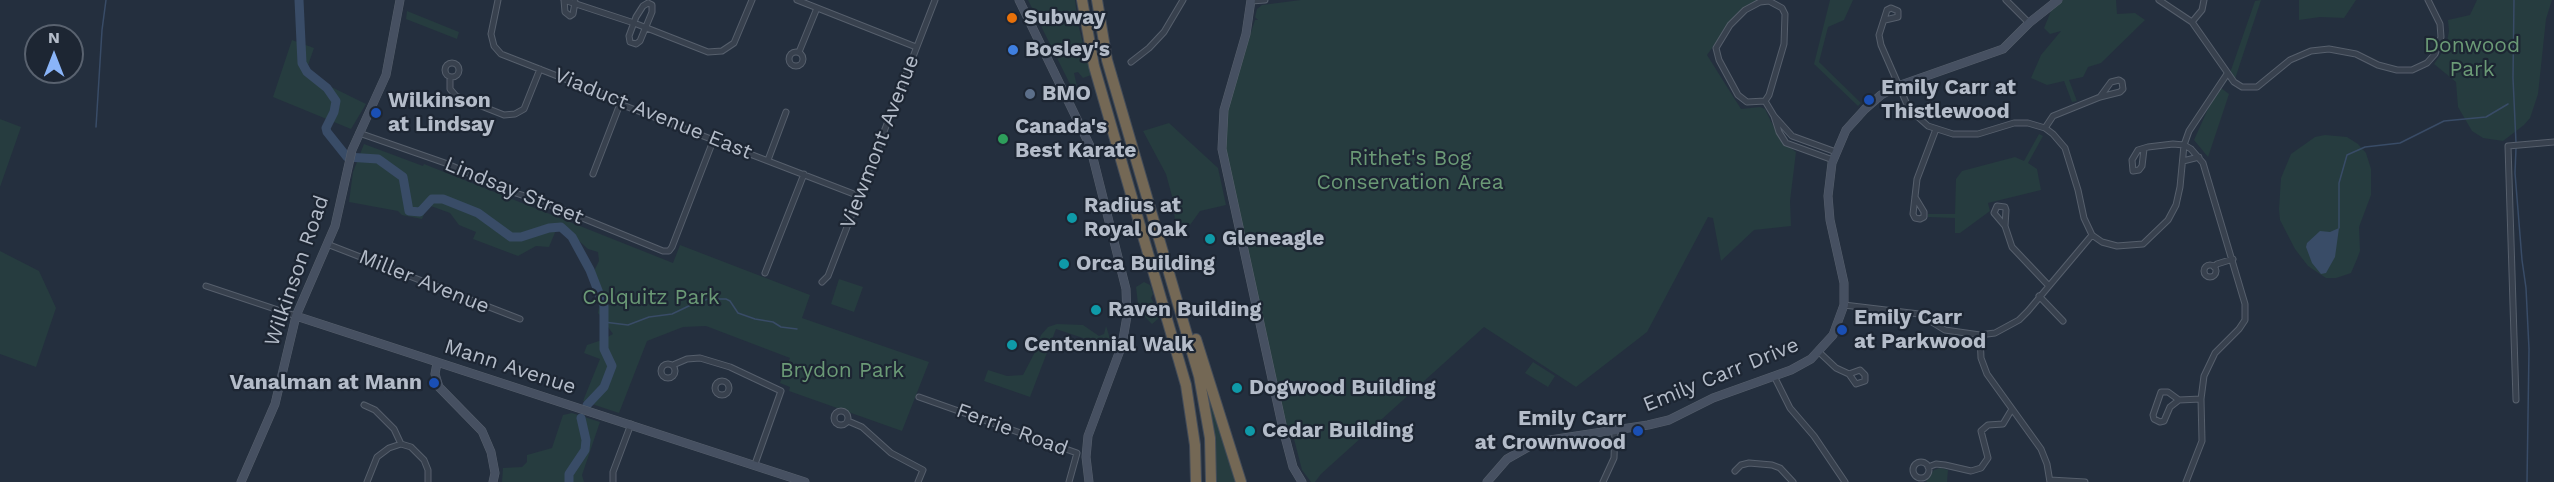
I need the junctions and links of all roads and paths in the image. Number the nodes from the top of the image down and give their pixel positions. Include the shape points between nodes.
1 (400, 0) edge
2 (498, 0) edge
3 (564, 0) edge
4 (752, 0) edge
5 (797, 0) edge
6 (935, 0) edge
7 (1019, 0) edge
8 (1096, 0) edge
9 (1183, 0) edge
10 (1265, 0) edge
11 (2006, 0) edge
12 (2058, 0) edge
13 (2159, 0) edge
14 (2204, 0) edge
15 (2428, 0) edge
16 (1081, 1) edge
17 (1251, 1) edge
18 (575, 3) junction
19 (817, 8) junction
20 (1885, 20) dead end
21 (2192, 22) junction
22 (634, 23) junction
23 (2028, 23) junction
24 (645, 28) junction
25 (916, 47) junction
26 (800, 52) dead end
27 (1131, 62) dead end
28 (540, 69) junction
29 (2227, 74) junction
30 (450, 77) dead end
31 (1898, 86) junction
32 (2100, 97) dead end
33 (1765, 101) junction
34 (620, 104) junction
35 (786, 112) dead end
36 (2044, 128) junction
37 (1936, 129) junction
38 (358, 133) junction
39 (713, 141) junction
40 (2554, 142) edge
41 (2184, 145) junction
42 (2144, 149) dead end
43 (1834, 156) junction
44 (2199, 157) junction
45 (768, 160) junction
46 (2183, 161) junction
47 (1139, 170) junction
48 (593, 174) dead end
49 (804, 174) junction
50 (859, 195) junction
51 (1915, 197) dead end
52 (2005, 226) dead end
53 (2092, 235) junction
54 (327, 244) junction
55 (2232, 259) junction
56 (2214, 267) dead end
57 (765, 273) dead end
58 (822, 282) dead end
59 (2049, 285) junction
60 (206, 286) dead end
61 (2039, 296) junction
62 (1844, 305) junction
63 (296, 316) junction
64 (520, 320) dead end
65 (2063, 321) dead end
66 (1980, 335) junction
67 (1819, 352) junction
68 (437, 363) junction
69 (1180, 363) junction
70 (673, 365) dead end
71 (730, 367) junction
72 (1849, 374) dead end
73 (1774, 376) junction
74 (724, 381) dead end
75 (919, 397) dead end
76 (2201, 399) junction
77 (2179, 400) junction
78 (2516, 400) dead end
79 (364, 405) dead end
80 (2012, 409) junction
81 (848, 421) dead end
82 (631, 424) junction
83 (1615, 430) junction
84 (401, 444) junction
85 (755, 464) junction
86 (1928, 467) dead end
87 (1735, 471) dead end
88 (2050, 481) edge
89 (241, 482) edge
90 (367, 482) edge
91 (428, 482) edge
92 (493, 482) edge
93 (613, 482) edge
94 (805, 482) edge
95 (918, 482) edge
96 (1069, 482) edge
97 (1089, 482) edge
98 (1188, 482) edge
99 (1196, 482) edge
100 (1210, 482) edge
101 (1241, 482) edge
102 (1302, 482) edge
103 (1487, 482) edge
104 (1603, 482) edge
105 (1793, 482) edge
106 (1845, 482) edge
107 (2085, 482) edge
108 (2186, 482) edge

1 - 38 main road, Wilkinson Road via 386,75
2 - 28 street, Viaduct Avenue East via 491,34 494,46 501,54
3 - 18 street
3 - 18 street via 565,12 570,16
4 - 24 street via 735,43 722,51 708,52
5 - 19 street
6 - 25 street, Viewmont Avenue
7 - 97 main road via 1090,146 1126,290 1122,345 1088,436
8 - 47 highway via 1107,60
9 - 27 street via 1164,32
10 - 17 street
11 - 23 street
12 - 23 main road, Emily Carr Drive
13 - 21 street
14 - 21 street via 2202,10
15 - 29 street via 2440,24 2441,37 2435,54 2412,70 2397,70 2356,54 2329,49 2290,60 2257,87 2242,87
16 - 69 highway via 1094,66
17 - 102 main road via 1246,34 1224,110 1222,149 1283,429 1293,467
18 - 22 street
19 - 25 street
19 - 26 street
20 - 31 street via 1879,35
21 - 29 street
22 - 24 street
22 - 24 street via 630,42 640,41
22 - 24 street via 648,3 652,12
23 - 31 main road, Emily Carr Drive via 2003,49
25 - 50 street, Viewmont Avenue
28 - 30 street via 524,109 515,114 504,114 456,96 450,89
28 - 34 street, Viaduct Avenue East
29 - 41 street
31 - 37 street via 1909,109
31 - 43 main road, Emily Carr Drive via 1865,108 1846,130
32 - 36 street via 2054,116
33 - 33 street via 1785,32 1782,8 1769,1 1745,10 1716,48 1742,99 1753,103
33 - 43 street via 1796,139
34 - 39 street, Viaduct Avenue East
34 - 48 street
35 - 45 street
36 - 37 street via 2014,123 1978,134
36 - 53 street via 2065,148
37 - 51 street via 1918,172
38 - 39 street, Lindsay Street via 663,251 669,251
38 - 54 main road, Wilkinson Road
39 - 45 street, Viaduct Avenue East
40 - 78 street via 2513,144
41 - 42 street
41 - 44 street
41 - 46 street
43 - 62 main road, Emily Carr Drive via 1828,195 1845,283
44 - 46 street
44 - 55 street
45 - 49 street, Viaduct Avenue East
46 - 53 street via 2176,205 2168,220 2143,244 2117,246
47 - 100 highway via 1204,397 1210,438
47 - 101 highway
49 - 50 street, Viaduct Avenue East
49 - 57 street
50 - 58 street, Viewmont Avenue via 828,276
52 - 59 street via 2012,247
53 - 59 street
54 - 63 main road, Wilkinson Road
54 - 64 street, Miller Avenue
55 - 56 street
55 - 76 street via 2245,304 2245,320 2210,361
59 - 61 street
60 - 63 street, Mann Avenue
61 - 65 street
61 - 66 street via 2019,320 1995,333
62 - 66 street via 1919,314 1945,330
62 - 67 main road, Emily Carr Drive via 1837,328
63 - 68 main road, Mann Avenue
63 - 89 main road, Wilkinson Road via 275,404
66 - 80 street via 1981,358 1987,374
67 - 72 street
67 - 73 main road, Emily Carr Drive
68 - 82 main road, Mann Avenue
68 - 92 main road via 439,387 482,431 491,452
69 - 98 highway via 1189,437
69 - 99 highway via 1193,422
70 - 71 street via 700,358
71 - 74 street
71 - 85 street via 781,391
73 - 83 main road, Emily Carr Drive via 1722,394 1669,420
73 - 106 street via 1790,408
75 - 96 street, Ferrie Road via 1077,453
76 - 77 street
76 - 108 street via 2203,432
77 - 77 street via 2161,392 2154,419 2164,421 2170,407
79 - 84 street via 394,429
80 - 86 street via 2003,424 1988,425 1981,431 1988,458 1981,468 1971,471 1936,464
80 - 88 street via 2041,449
81 - 95 street via 922,471
82 - 85 main road, Mann Avenue
82 - 93 street
83 - 103 main road, Emily Carr Drive via 1546,440 1527,447 1507,459
83 - 104 street via 1614,458
84 - 90 street via 377,458
84 - 91 street via 411,447 424,460
85 - 94 main road, Mann Avenue
87 - 105 street via 1749,463 1772,465
88 - 107 street

